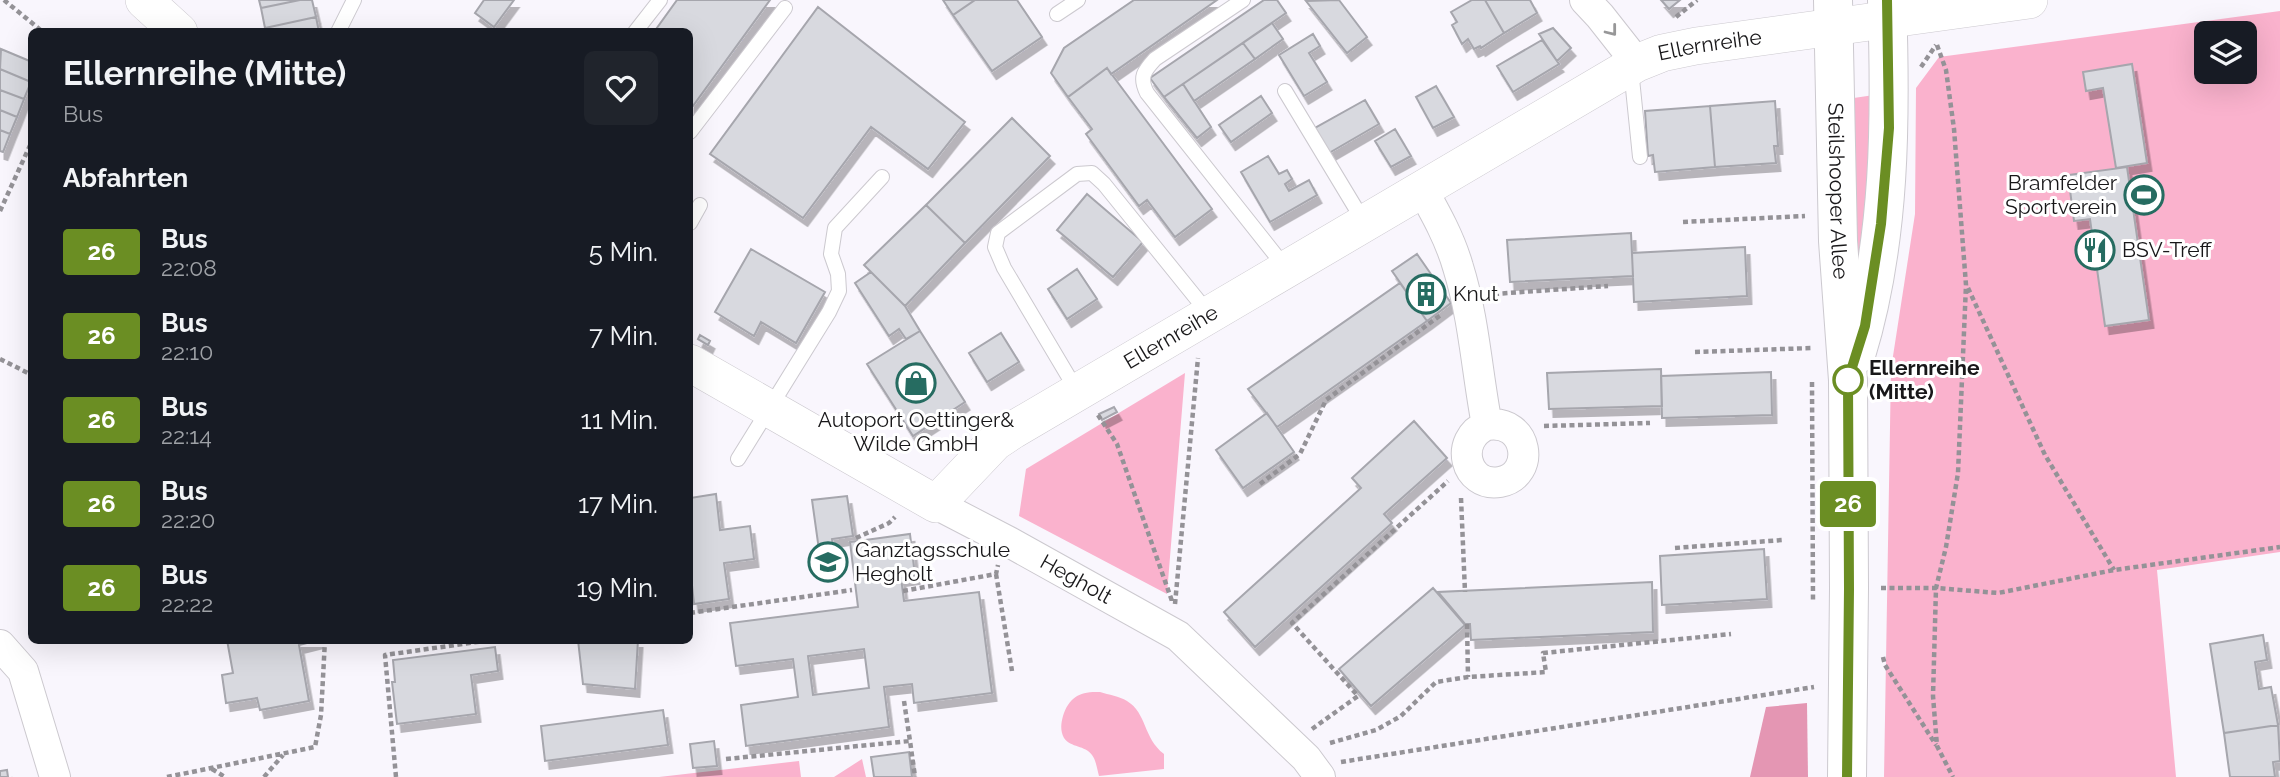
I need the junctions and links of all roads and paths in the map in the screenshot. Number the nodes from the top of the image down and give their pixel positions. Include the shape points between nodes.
1 (4, 0) edge
2 (144, 0) edge
3 (354, 0) edge
4 (660, 0) edge
5 (1078, 0) edge
6 (1243, 0) edge
7 (1585, 0) edge
8 (2029, 0) edge
9 (785, 8) dead end
10 (1887, 9) edge
11 (1833, 13) edge
12 (1057, 14) dead end
13 (38, 28) edge
14 (174, 28) edge
15 (340, 28) edge
16 (638, 28) edge
17 (1634, 65) junction
18 (1921, 67) dead end
19 (1285, 91) dead end
20 (693, 128) edge
21 (28, 150) edge
22 (1640, 157) dead end
23 (882, 177) dead end
24 (1422, 189) junction
25 (700, 205) dead end
26 (0, 211) edge
27 (1812, 215) dead end
28 (693, 218) edge
29 (1364, 222) junction
30 (1683, 222) dead end
31 (1286, 268) junction
32 (1966, 285) junction
33 (1608, 286) dead end
34 (1466, 296) junction
35 (1209, 314) junction
36 (1813, 335) dead end
37 (1813, 348) junction
38 (1695, 352) dead end
39 (1198, 353) dead end
40 (0, 359) edge
41 (1813, 360) dead end
42 (693, 365) edge
43 (28, 373) edge
44 (1830, 377) junction
45 (1087, 401) junction
46 (770, 408) junction
47 (1650, 423) dead end
48 (1498, 426) junction
49 (738, 459) dead end
50 (1470, 468) junction
51 (1260, 484) dead end
52 (936, 504) junction
53 (901, 511) dead end
54 (856, 538) dead end
55 (1783, 540) dead end
56 (2280, 547) edge
57 (1675, 548) dead end
58 (998, 566) dead end
59 (2114, 570) junction
60 (996, 574) junction
61 (1831, 588) junction
62 (1936, 588) junction
63 (852, 590) dead end
64 (903, 591) dead end
65 (1465, 592) dead end
66 (693, 613) edge
67 (1813, 613) dead end
68 (1467, 624) dead end
69 (1731, 634) dead end
70 (325, 644) edge
71 (463, 644) edge
72 (0, 645) edge
73 (1877, 667) dead end
74 (1012, 671) dead end
75 (1814, 675) dead end
76 (1468, 677) junction
77 (1814, 687) junction
78 (1814, 700) dead end
79 (904, 701) dead end
80 (1311, 730) dead end
81 (910, 741) junction
82 (1323, 745) dead end
83 (1937, 746) junction
84 (283, 754) junction
85 (726, 759) dead end
86 (212, 768) junction
87 (1328, 770) edge
88 (55, 777) edge
89 (167, 777) edge
90 (225, 777) edge
91 (264, 777) edge
92 (396, 777) edge
93 (915, 777) edge
94 (1847, 777) edge
95 (1953, 777) edge

1 - 13 path
2 - 14 street
3 - 15 lane
4 - 16 lane
5 - 12 lane
6 - 31 lane via 1155,60 1144,71 1142,82
7 -> 17 street
8 - 10 street, Ellernreihe
9 - 20 lane
10 - 11 street, Ellernreihe
10 - 44 main road, Steilshooper Allee via 1889,128 1881,224 1865,326
11 - 17 street, Ellernreihe via 1662,53
11 - 44 main road, Steilshooper Allee via 1838,241
17 - 22 lane
17 - 24 street, Ellernreihe
18 - 32 path via 1937,44 1946,70 1954,129
19 - 29 lane
21 - 26 path
23 - 46 lane via 835,228 831,254 839,291
24 - 29 street, Ellernreihe
24 - 34 street via 1448,239
25 - 28 lane
27 - 30 path
29 - 31 street, Ellernreihe
31 - 35 street, Ellernreihe
32 - 59 path via 2045,455
32 - 62 path via 1958,473
33 - 34 path
34 - 48 street
34 - 51 path via 1326,400 1300,454
35 - 45 street, Ellernreihe
35 - 45 lane via 1104,184 1092,173 1077,174 998,233 995,247
36 - 37 path
37 - 38 path
37 - 41 path
39 - 45 path via 1175,609 1117,444
40 - 43 path
42 - 46 street, Hegholt
44 - 61 main road, Steilshooper Allee
44 - 61 path
45 - 52 street, Ellernreihe via 995,442
46 - 49 lane
46 - 52 street, Hegholt
47 - 48 path
48 - 50 street via 1475,432 1469,440
48 - 50 street via 1519,437 1524,453 1514,475 1492,482
50 - 65 path via 1460,502
50 - 80 path via 1455,474 1292,623 1358,696
52 - 87 street, Hegholt via 1178,636 1306,758
53 - 54 path via 889,523
55 - 57 path
56 - 59 path
58 - 60 path
59 - 62 path via 1998,593
60 - 64 path
60 - 74 path
61 - 62 path
61 - 67 path
61 - 94 main road, Steilshooper Allee
62 - 83 path via 1933,696
63 - 66 path
68 - 76 path
69 - 76 path via 1543,653 1546,672
70 - 84 path via 315,747
71 - 92 path via 385,655
72 - 88 street via 23,671
73 - 83 path via 1880,653
75 - 77 path
76 - 82 path via 1436,682 1401,716 1376,730
77 - 78 path
77 - 87 path
79 - 81 path
81 - 85 path
81 - 93 path
83 - 95 path
84 - 86 path
84 - 91 path
86 - 89 path
86 - 90 path

